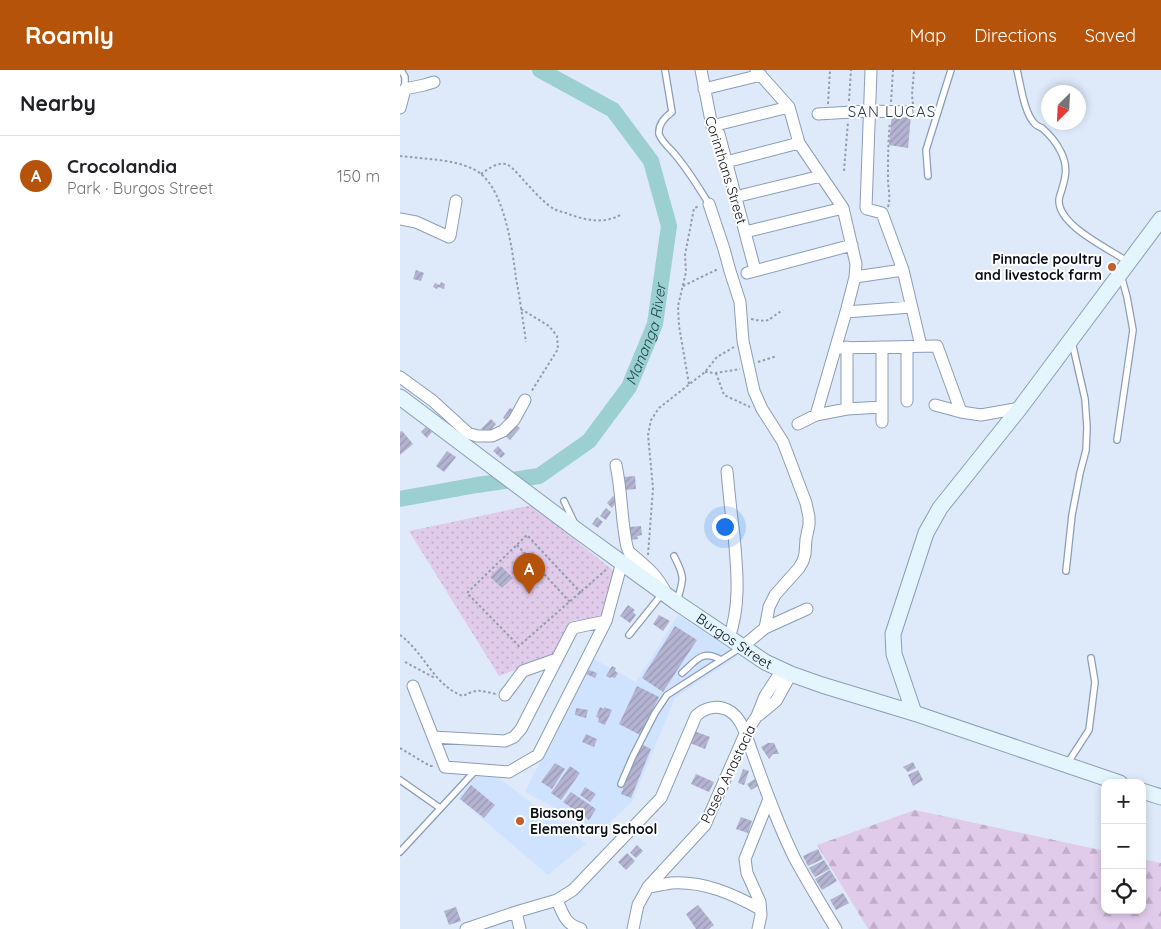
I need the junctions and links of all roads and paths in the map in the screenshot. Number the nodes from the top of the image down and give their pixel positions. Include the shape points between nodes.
1 (401, 70) edge
2 (665, 70) edge
3 (701, 70) edge
4 (830, 70) edge
5 (871, 70) edge
6 (893, 70) edge
7 (914, 70) edge
8 (951, 70) edge
9 (1017, 70) edge
10 (758, 73) edge
11 (434, 82) dead end
12 (405, 89) junction
13 (704, 89) junction
14 (788, 107) junction
15 (400, 108) edge
16 (869, 111) junction
17 (891, 111) junction
18 (907, 112) joint
19 (823, 114) joint
20 (712, 126) junction
21 (799, 143) junction
22 (400, 156) edge
23 (726, 162) junction
24 (481, 174) junction
25 (821, 176) junction
26 (928, 176) dead end
27 (735, 197) junction
28 (456, 201) dead end
29 (709, 204) junction
30 (843, 208) junction
31 (622, 214) dead end
32 (400, 219) edge
33 (1161, 219) edge
34 (884, 221) junction
35 (745, 232) junction
36 (852, 245) junction
37 (1124, 267) junction
38 (903, 270) junction
39 (730, 271) junction
40 (855, 277) junction
41 (683, 286) junction
42 (911, 307) junction
43 (521, 308) junction
44 (783, 310) dead end
45 (846, 312) junction
46 (742, 322) junction
47 (1072, 339) junction
48 (742, 341) junction
49 (526, 342) dead end
50 (921, 346) junction
51 (882, 347) junction
52 (907, 347) junction
53 (842, 348) junction
54 (716, 373) dead end
55 (400, 377) edge
56 (689, 384) junction
57 (400, 397) edge
58 (525, 400) joint
59 (907, 401) dead end
60 (935, 405) dead end
61 (882, 407) junction
62 (1020, 408) junction
63 (762, 409) junction
64 (847, 409) junction
65 (961, 412) junction
66 (816, 416) junction
67 (882, 422) dead end
68 (798, 424) dead end
69 (1117, 440) dead end
70 (616, 465) dead end
71 (727, 470) dead end
72 (564, 501) dead end
73 (578, 531) junction
74 (517, 545) junction
75 (674, 556) dead end
76 (615, 565) junction
77 (647, 567) junction
78 (1066, 571) dead end
79 (581, 593) junction
80 (669, 597) junction
81 (570, 602) junction
82 (807, 609) dead end
83 (606, 621) junction
84 (765, 628) junction
85 (629, 635) dead end
86 (400, 636) edge
87 (729, 638) junction
88 (742, 647) junction
89 (1091, 658) dead end
90 (557, 659) junction
91 (722, 660) junction
92 (405, 662) dead end
93 (787, 672) junction
94 (682, 673) dead end
95 (438, 679) junction
96 (413, 686) dead end
97 (506, 695) joint
98 (914, 713) junction
99 (745, 734) junction
100 (433, 737) junction
101 (400, 748) edge
102 (1067, 764) junction
103 (445, 767) junction
104 (476, 770) junction
105 (1109, 779) edge
106 (400, 780) edge
107 (621, 784) dead end
108 (1146, 791) edge
109 (1161, 797) edge
110 (768, 798) junction
111 (440, 808) junction
112 (400, 852) edge
113 (648, 887) junction
114 (557, 900) junction
115 (760, 909) junction
116 (516, 912) junction
117 (466, 929) edge
118 (520, 929) edge
119 (581, 929) edge
120 (633, 929) edge
121 (758, 929) edge
122 (836, 929) edge

1 - 12 lane
2 - 29 lane via 672,112 664,117 659,134 684,164
3 - 13 street, Corinthans Street
4 - 19 path
5 - 16 street
6 - 17 path
7 - 18 path via 911,112
8 - 26 lane via 926,150
9 - 37 lane via 1027,110 1035,124 1062,153 1066,173 1059,201 1062,212 1070,224 1119,255
10 - 13 street
10 - 14 street
11 - 12 street
12 - 15 street
13 - 20 street, Corinthans Street
14 - 20 street
14 - 21 street
16 - 17 street
16 - 19 street
16 - 34 street via 866,208 881,212
17 - 18 street
17 - 34 path via 887,146 890,201
20 - 23 street, Corinthans Street via 719,134
21 - 23 street
21 - 25 street
22 - 24 path via 466,165
23 - 27 street, Corinthans Street
24 - 31 path via 499,164 506,164 555,209 598,221 614,219
24 - 43 path via 497,196 504,215
25 - 27 street
25 - 30 street
27 - 35 street, Corinthans Street
28 - 32 street via 449,237 416,222
29 - 39 street
29 - 41 path via 694,208
30 - 35 street
30 - 36 street
33 - 37 street
34 - 38 street
35 - 36 street, Corinthans Street via 751,272
36 - 40 street
37 - 47 street
37 - 69 lane via 1133,330
38 - 40 street
38 - 42 street
39 - 41 path via 716,270
39 - 46 street via 740,302
40 - 45 street
41 - 56 path via 678,326
42 - 45 street
42 - 50 street
43 - 49 path
43 - 58 path via 549,326 557,336 558,349
44 - 46 path via 765,322 750,318
45 - 53 street
46 - 48 street
47 - 62 street
47 - 78 lane via 1085,399 1087,427
48 - 56 path via 718,357
48 - 63 street via 754,391
50 - 52 street
50 - 65 street via 937,346
51 - 52 street
51 - 53 street
51 - 61 street
52 - 59 street
53 - 64 street
53 - 66 street
54 - 63 path via 724,395
55 - 58 street via 468,433 478,436 492,436 503,430 514,420
56 - 77 path via 659,408 651,420 648,435 653,488
57 - 73 street, Burgos Street
60 - 65 street
61 - 64 street
61 - 67 street
62 - 65 street via 981,415
62 - 98 street via 940,508 926,533 893,634 894,654
63 - 84 street via 789,456 809,517 803,562 775,595
64 - 66 street
66 - 68 street
70 - 77 street via 627,547
71 - 87 street via 737,568 737,605
72 - 73 lane
73 - 76 street, Burgos Street
74 - 79 path via 527,534
74 - 81 path
74 - 81 path via 467,593 519,646
75 - 80 lane via 683,580
76 - 79 path
76 - 80 street, Burgos Street
76 - 83 street
77 - 80 street
79 - 81 path
80 - 85 lane
80 - 87 street, Burgos Street
82 - 84 street
83 - 90 street via 573,628
83 - 104 street via 538,755 509,772
84 - 88 street
86 - 95 path
87 - 88 street, Burgos Street
88 - 91 lane
88 - 93 street, Burgos Street
89 - 102 lane via 1095,682 1089,730
90 - 97 street via 523,671
90 - 100 street via 514,737 505,741
91 - 94 lane via 712,655 702,656
91 - 107 lane via 667,695
92 - 95 path
93 - 98 street, Burgos Street
93 - 99 street, Paseo Anastacia via 776,701 757,716
95 - 97 path via 454,693 463,696 481,690
96 - 100 street
98 - 102 street, Burgos Street
99 - 110 street
99 - 113 street, Paseo Anastacia via 705,824
99 - 114 street via 731,712 723,708 701,711 661,798 573,890
100 - 103 street
101 - 103 path via 430,766
102 - 105 street, Burgos Street
103 - 104 street
104 - 111 lane
106 - 111 lane
108 - 109 street
110 - 115 street via 745,859
110 - 122 street via 795,859
111 - 112 lane
113 - 115 street via 673,883 705,885 735,895
113 - 120 street, Paseo Anastacia via 638,905
114 - 116 street
114 - 119 street via 570,924
115 - 121 street
116 - 117 street
116 - 118 street

